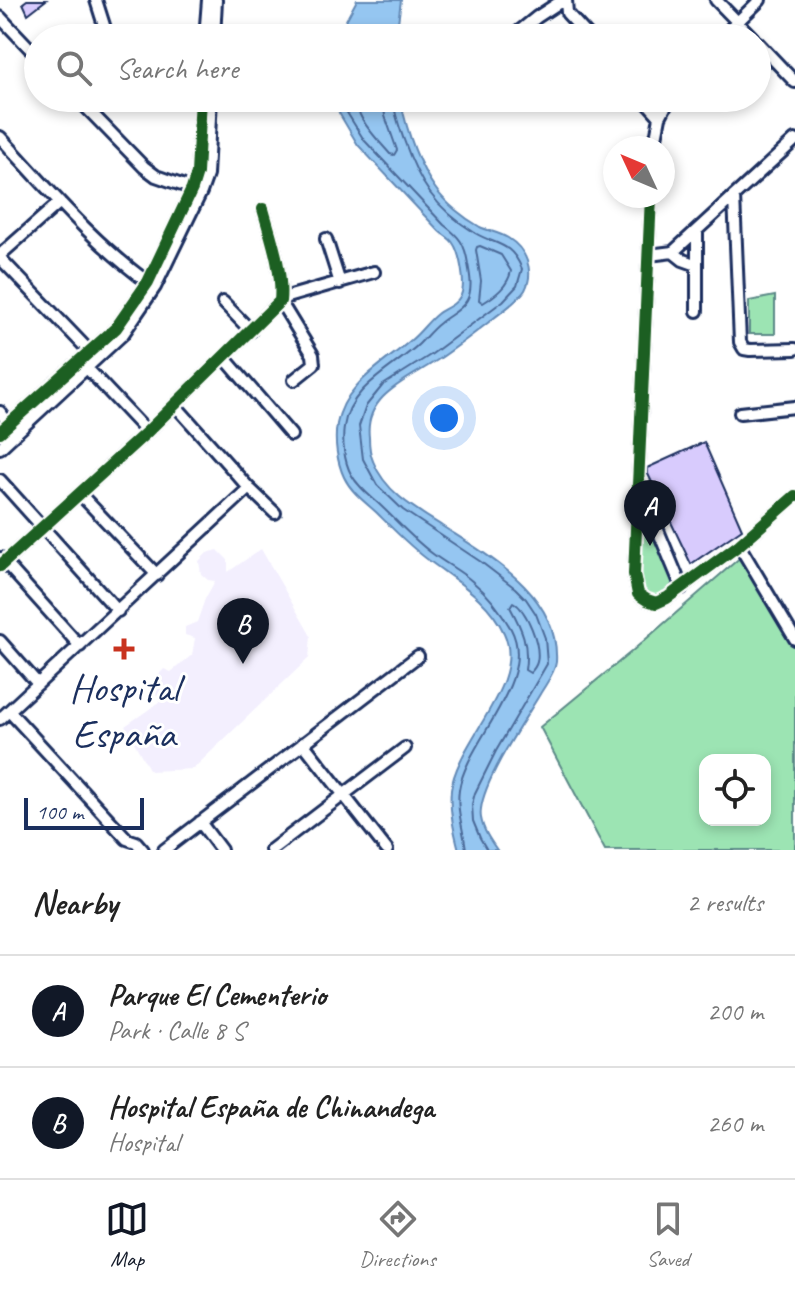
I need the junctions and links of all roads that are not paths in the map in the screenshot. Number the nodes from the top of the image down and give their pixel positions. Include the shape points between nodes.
1 (96, 0) edge
2 (208, 0) edge
3 (216, 0) edge
4 (564, 0) edge
5 (716, 0) edge
6 (760, 0) edge
7 (1, 21) edge
8 (737, 22) joint
9 (104, 24) edge
10 (206, 24) edge
11 (215, 24) edge
12 (528, 24) edge
13 (577, 24) edge
14 (24, 43) edge
15 (771, 57) edge
16 (795, 82) edge
17 (91, 112) edge
18 (200, 112) edge
19 (210, 112) edge
20 (656, 112) edge
21 (663, 112) edge
22 (660, 117) junction
23 (656, 136) edge
24 (0, 137) edge
25 (795, 140) edge
26 (196, 190) junction
27 (734, 196) junction
28 (60, 202) junction
29 (651, 208) edge
30 (263, 209) dead end
31 (697, 230) junction
32 (326, 239) dead end
33 (673, 252) junction
34 (649, 255) junction
35 (0, 257) edge
36 (697, 265) junction
37 (374, 272) dead end
38 (340, 283) junction
39 (151, 284) junction
40 (280, 300) junction
41 (223, 302) dead end
42 (697, 311) dead end
43 (251, 331) junction
44 (795, 349) edge
45 (93, 355) junction
46 (224, 357) junction
47 (83, 365) junction
48 (294, 380) dead end
49 (175, 405) junction
50 (795, 407) edge
51 (0, 412) edge
52 (740, 413) dead end
53 (9, 424) junction
54 (0, 432) edge
55 (147, 432) junction
56 (17, 433) junction
57 (291, 435) dead end
58 (0, 448) edge
59 (0, 480) edge
60 (638, 483) junction
61 (249, 488) junction
62 (80, 494) junction
63 (795, 496) edge
64 (275, 513) dead end
65 (43, 528) junction
66 (739, 545) junction
67 (1, 562) edge
68 (157, 575) junction
69 (682, 588) junction
70 (118, 611) junction
71 (795, 639) edge
72 (0, 641) edge
73 (80, 646) junction
74 (418, 656) dead end
75 (38, 684) junction
76 (3, 715) edge
77 (303, 743) junction
78 (405, 748) dead end
79 (344, 795) junction
80 (200, 822) junction
81 (128, 844) edge
82 (383, 849) edge
83 (143, 850) edge
84 (164, 850) edge
85 (221, 850) edge
86 (271, 850) edge

1 - 9 street
2 - 10 street
3 - 11 street
4 - 12 street
4 - 13 street
5 - 8 street
6 - 8 street
7 - 14 street
15 - 16 street
17 - 26 street via 156,176
18 - 26 street
19 - 26 street via 207,175
20 - 22 street
21 - 22 street
22 - 23 street
24 - 28 street
25 - 27 street
26 - 39 street
27 - 31 street
27 - 44 street via 740,342 750,350
28 - 35 street
28 - 39 street via 124,266
29 - 34 street
30 - 40 street
31 - 33 street
31 - 36 street
32 - 38 street
33 - 34 street
33 - 36 street
34 - 60 street
35 - 45 street
36 - 42 street
37 - 38 street
38 - 40 street
39 - 45 street
40 - 43 street
40 - 48 street via 314,360
41 - 43 street
43 - 46 street
45 - 47 street
46 - 49 street
46 - 57 street
47 - 53 street
47 - 55 street
47 - 56 street
49 - 55 street
49 - 61 street
50 - 52 street
51 - 53 street
53 - 54 street
53 - 56 street
55 - 62 street
56 - 58 street
59 - 65 street
60 - 69 street
60 - 69 street via 638,594 656,603
61 - 64 street
61 - 68 street
62 - 65 street
62 - 68 street
63 - 66 street
65 - 67 street
65 - 70 street
66 - 69 street
66 - 71 street
67 - 73 street
68 - 70 street
70 - 73 street
72 - 75 street
73 - 75 street
74 - 77 street
75 - 76 street
76 - 81 street
77 - 79 street
77 - 80 street
78 - 79 street
79 - 82 street
79 - 86 street
80 - 84 street
80 - 85 street
81 - 83 street via 136,842

